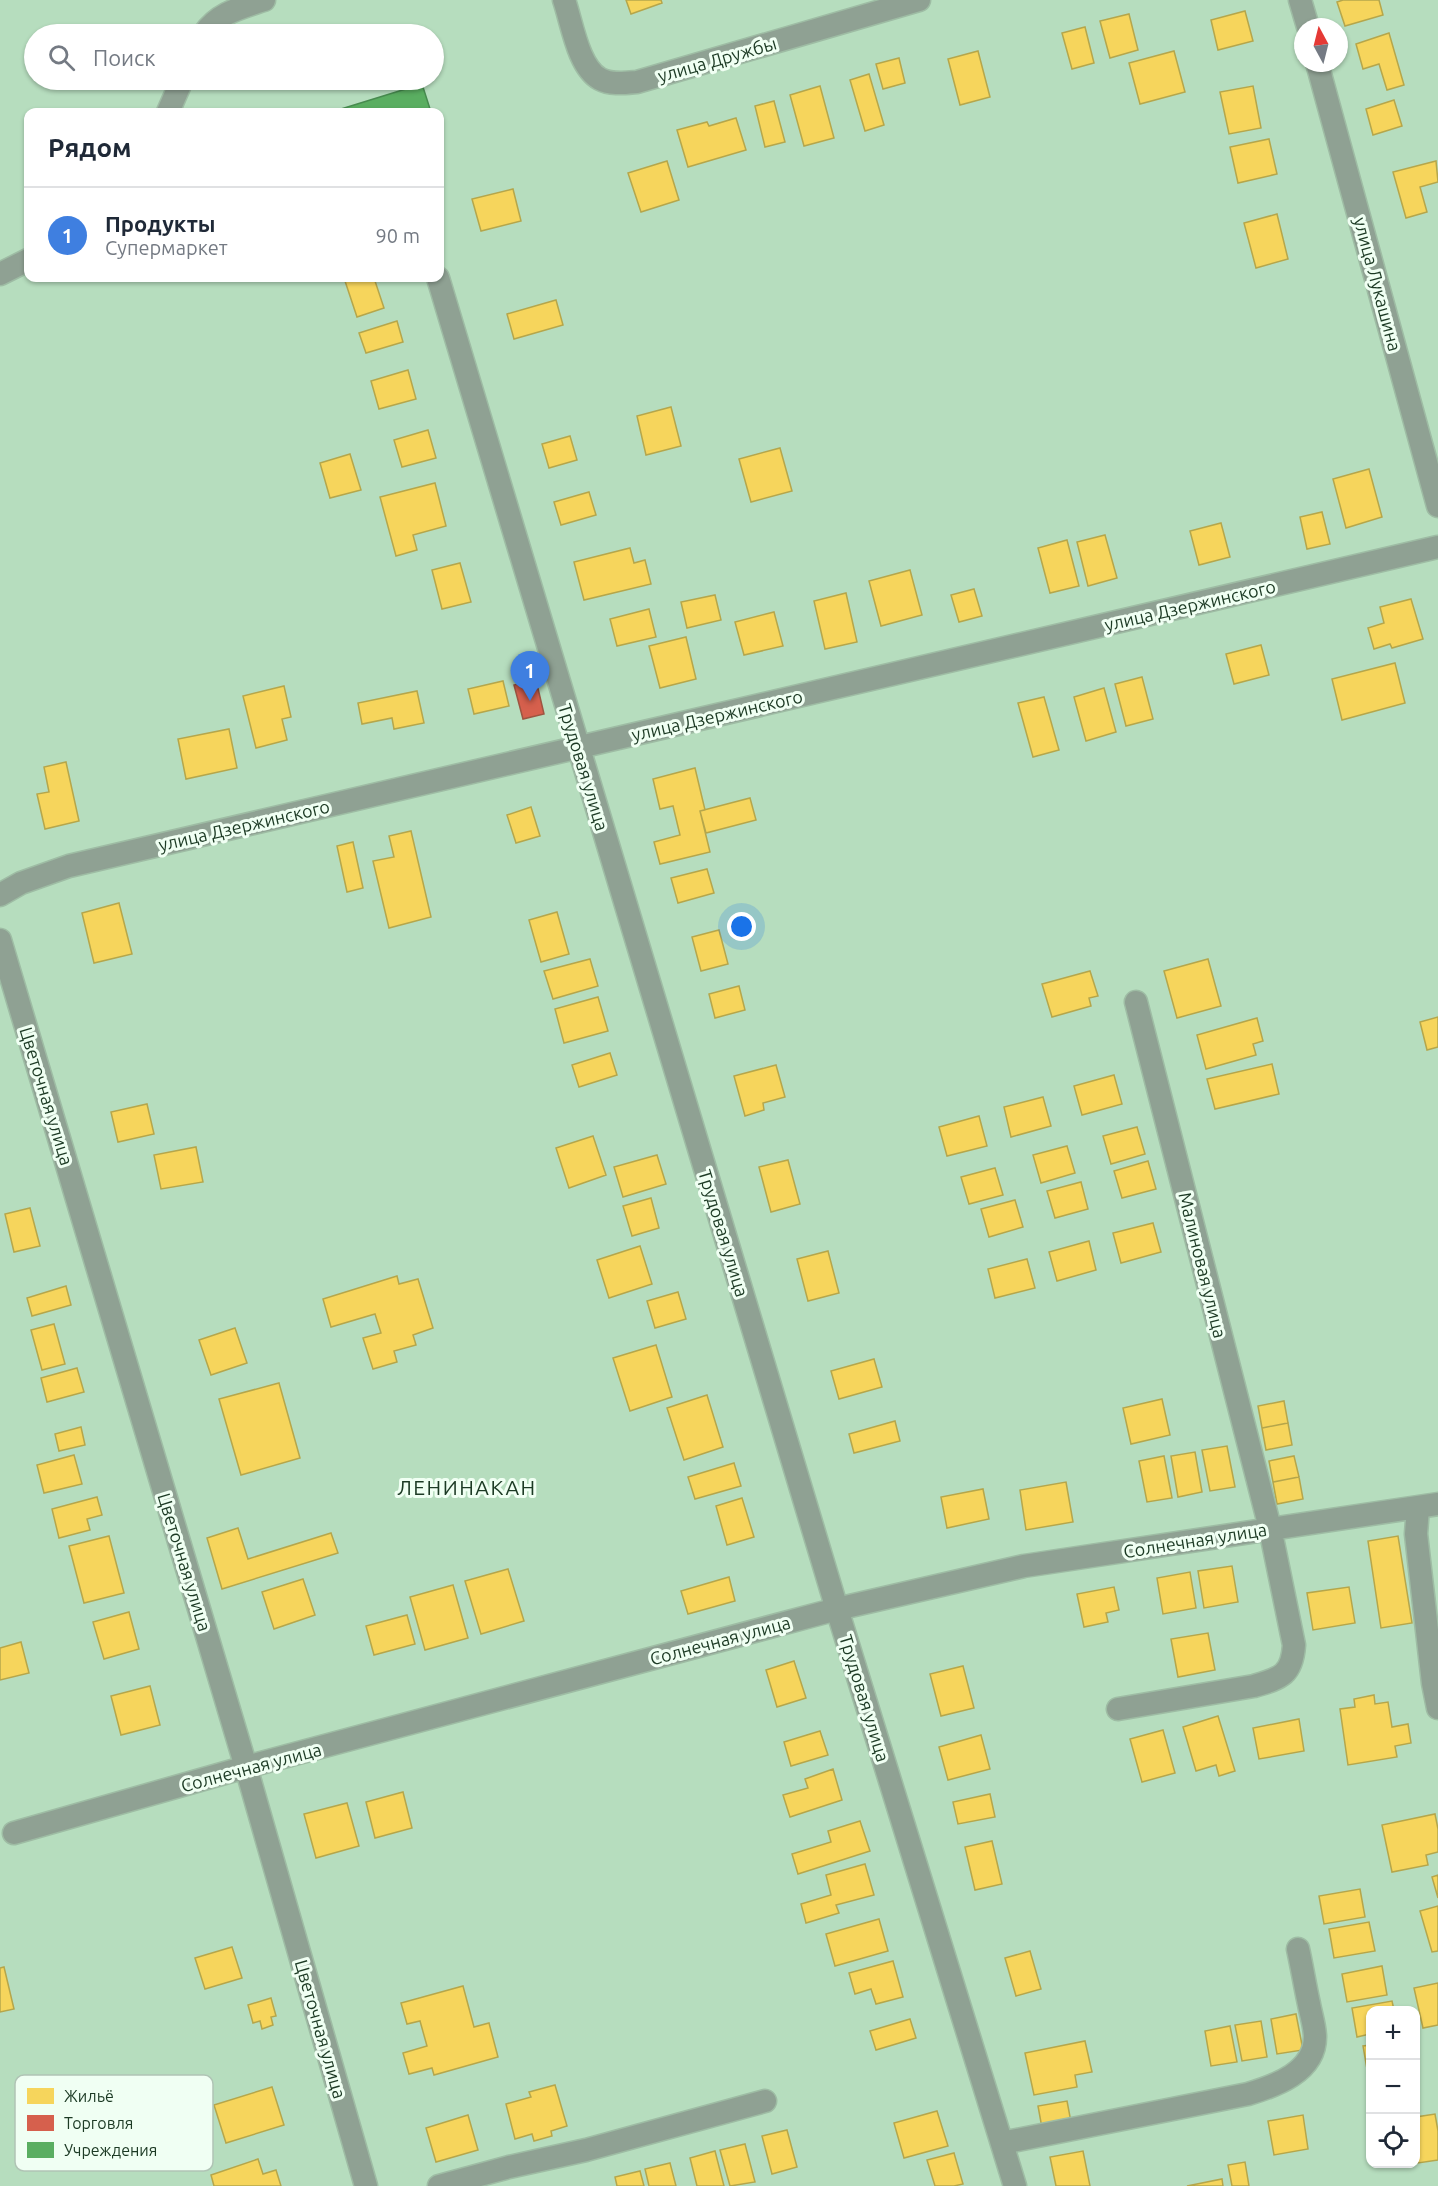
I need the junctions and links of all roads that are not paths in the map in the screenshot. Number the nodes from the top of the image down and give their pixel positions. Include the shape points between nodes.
1 (264, 0) edge
2 (564, 0) edge
3 (919, 0) edge
4 (1300, 0) edge
5 (1305, 18) edge
6 (211, 24) edge
7 (1319, 72) edge
8 (178, 90) edge
9 (170, 108) edge
10 (24, 262) edge
11 (0, 274) edge
12 (439, 282) edge
13 (1438, 506) edge
14 (1438, 547) edge
15 (578, 747) junction
16 (0, 895) edge
17 (0, 940) edge
18 (1136, 1002) dead end
19 (1428, 1506) edge
20 (1270, 1528) junction
21 (837, 1609) junction
22 (1438, 1708) edge
23 (1118, 1709) dead end
24 (246, 1767) junction
25 (14, 1833) dead end
26 (1298, 1949) dead end
27 (765, 2101) dead end
28 (1002, 2143) junction
29 (366, 2186) edge
30 (439, 2186) edge
31 (1015, 2186) edge

1 - 6 street via 229,12
2 - 3 street, улица Дружбы via 585,66 601,80 615,83 637,82
4 - 5 street
7 - 13 street, улица Лукашина
8 - 9 street
10 - 11 street
12 - 15 street, Трудовая улица
14 - 15 street, улица Дзержинского
15 - 16 street, улица Дзержинского via 69,866
15 - 21 street, Трудовая улица
17 - 24 street, Цветочная улица
18 - 20 street, Малиновая улица
19 - 20 street, Солнечная улица
19 - 22 street via 1416,1534
20 - 21 street, Солнечная улица via 1024,1566
20 - 23 street, Малиновая улица via 1294,1645 1287,1673 1254,1686
21 - 24 street, Солнечная улица
21 - 28 street, Трудовая улица
24 - 25 street, Солнечная улица
24 - 29 street, Цветочная улица
26 - 28 street via 1315,2037 1312,2053 1290,2078 1248,2094
27 - 30 street
28 - 31 street, Трудовая улица

